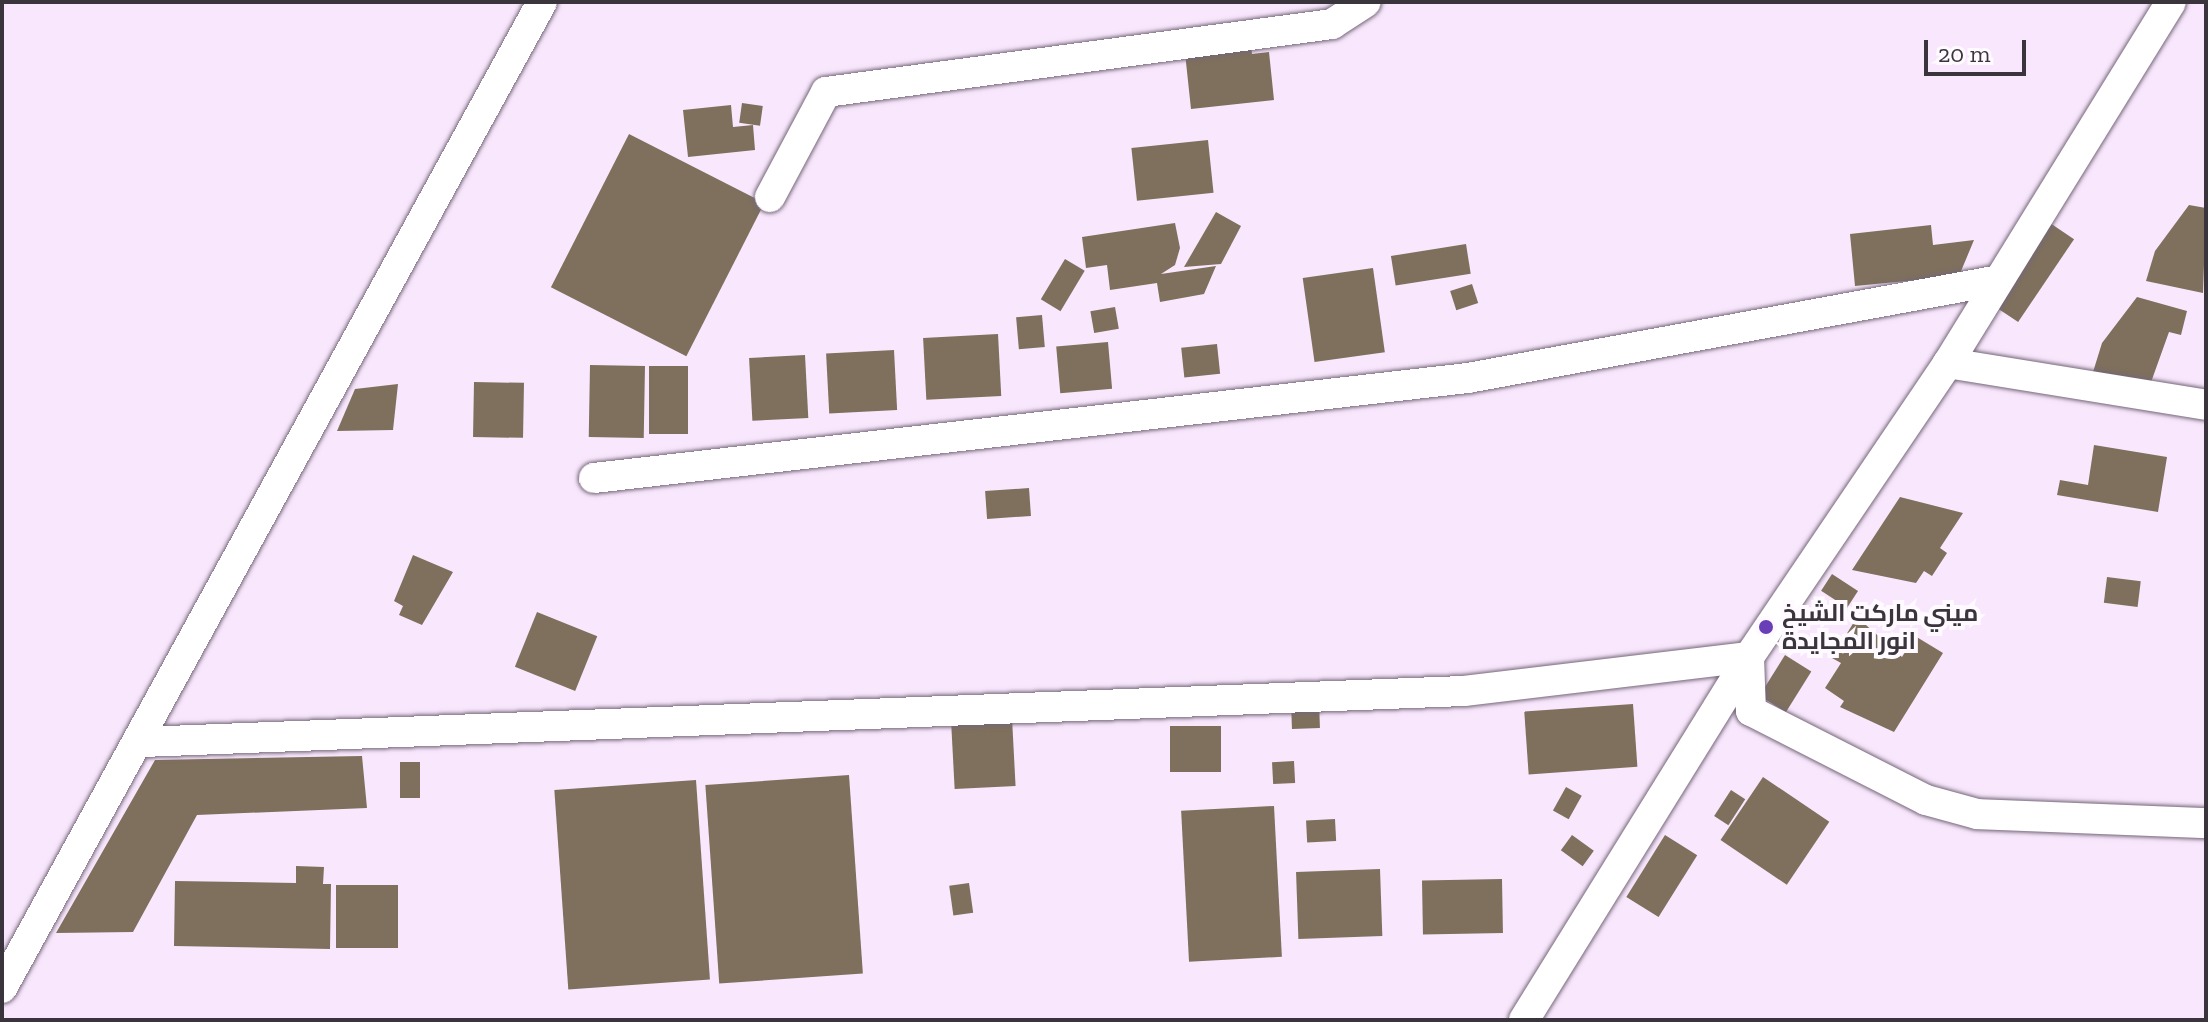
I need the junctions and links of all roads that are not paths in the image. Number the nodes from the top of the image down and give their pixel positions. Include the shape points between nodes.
1 (542, 2) edge
2 (1366, 2) edge
3 (2171, 2) edge
4 (770, 197) dead end
5 (1994, 281) junction
6 (1948, 363) junction
7 (2206, 405) edge
8 (594, 478) dead end
9 (1749, 657) junction
10 (142, 742) junction
11 (2206, 823) edge
12 (2, 988) edge
13 (1524, 1020) edge

1 - 10 street
2 - 4 street via 1332,24 826,92
3 - 5 street
5 - 6 street
5 - 8 street via 1468,378
6 - 7 street
6 - 9 street
9 - 10 street via 1464,691
9 - 11 street via 1751,711 1926,800 1977,814
9 - 13 street
10 - 12 street

